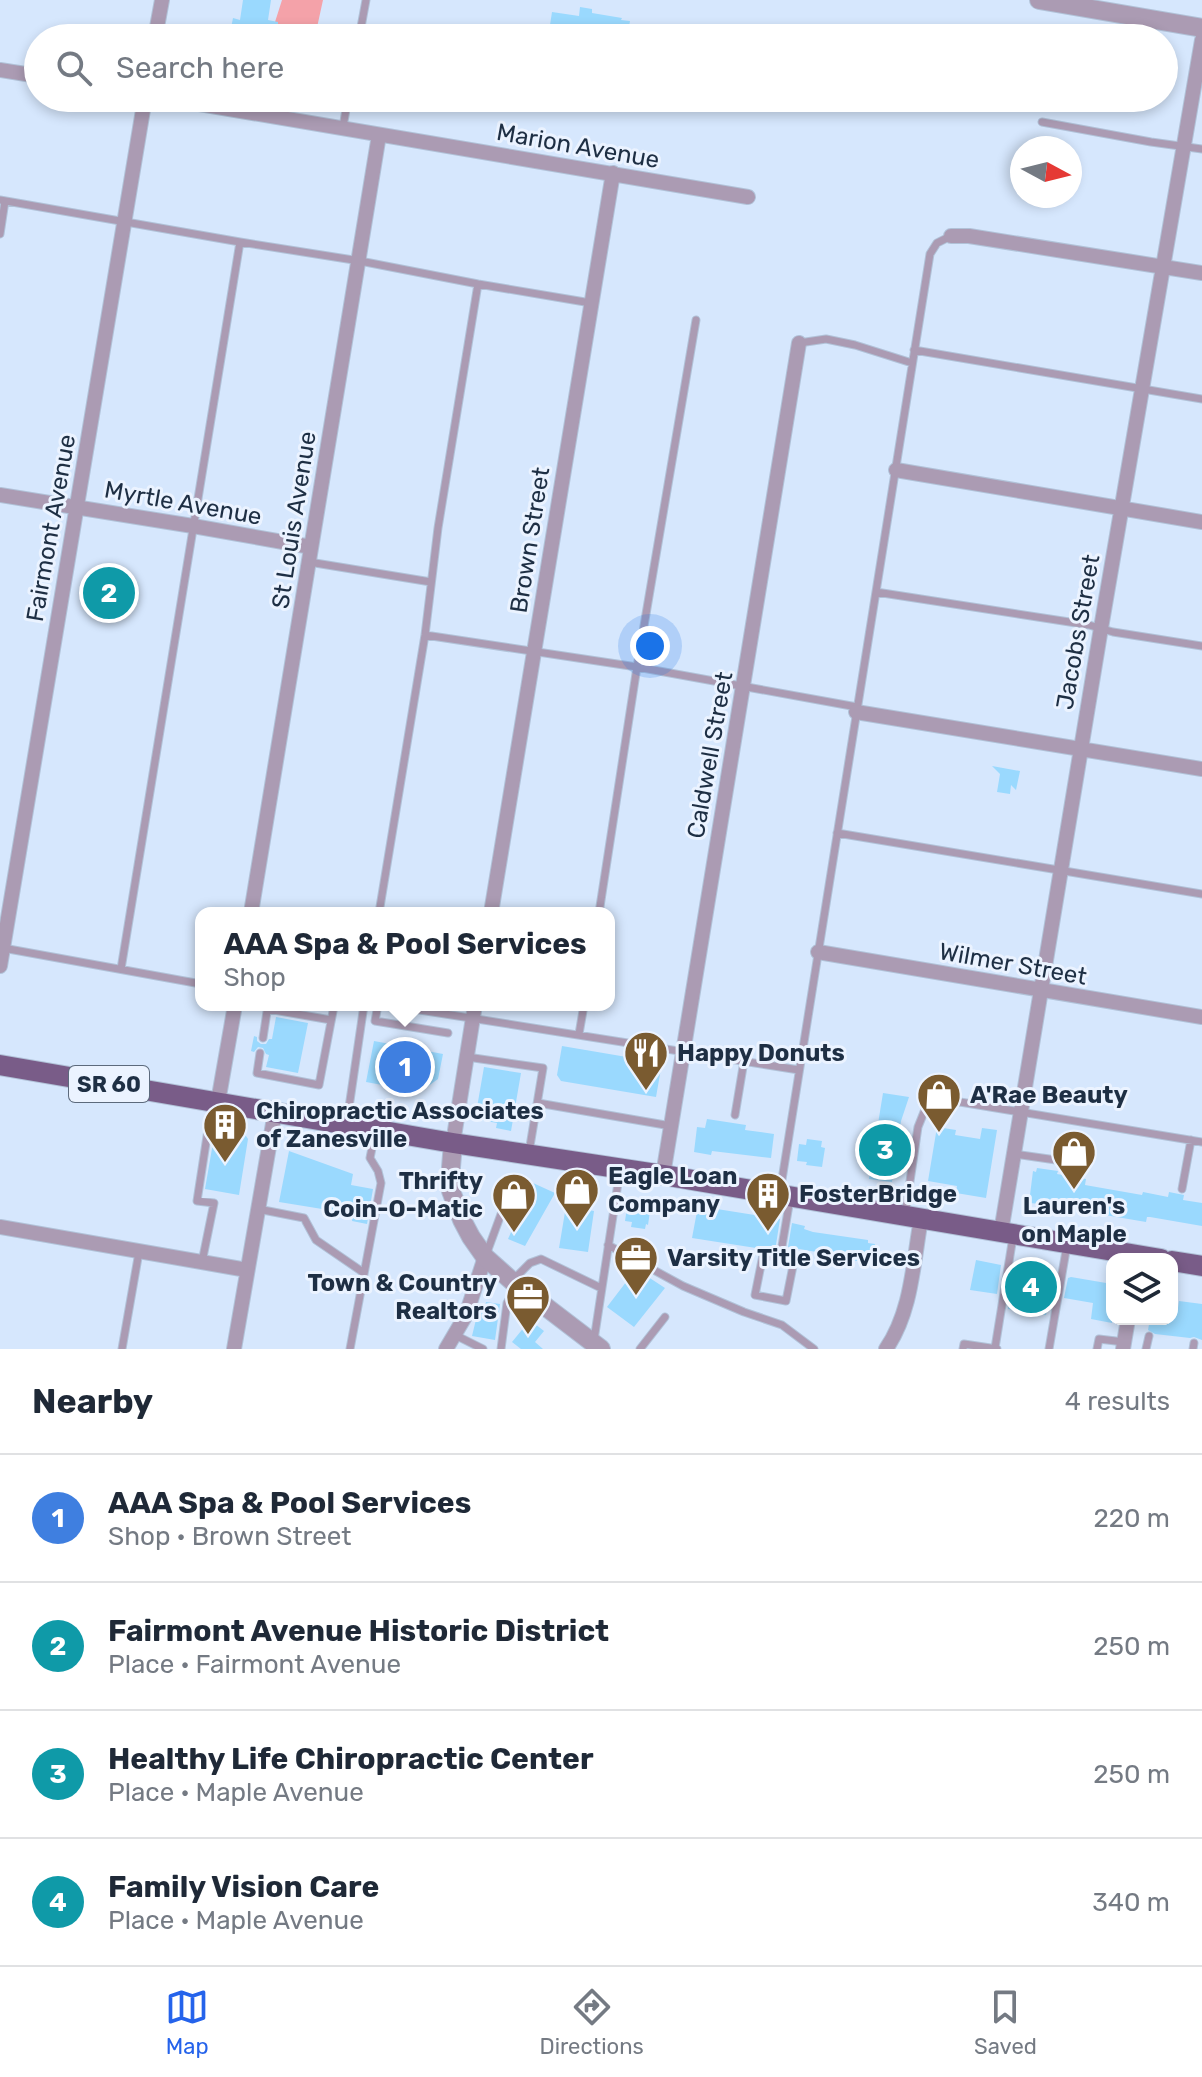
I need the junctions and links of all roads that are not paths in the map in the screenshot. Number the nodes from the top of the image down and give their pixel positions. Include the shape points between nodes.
1 (162, 0) edge
2 (366, 0) edge
3 (1039, 0) edge
4 (158, 24) edge
5 (362, 24) edge
6 (1202, 28) edge
7 (1202, 40) edge
8 (0, 70) edge
9 (24, 74) edge
10 (143, 112) edge
11 (248, 112) edge
12 (346, 112) edge
13 (1042, 122) dead end
14 (343, 128) junction
15 (379, 135) junction
16 (1184, 146) junction
17 (1202, 149) edge
18 (613, 173) junction
19 (748, 197) dead end
20 (3, 201) edge
21 (125, 221) junction
22 (0, 234) edge
23 (951, 236) joint
24 (240, 242) junction
25 (360, 261) junction
26 (1164, 266) junction
27 (1202, 273) edge
28 (478, 284) junction
29 (591, 303) junction
30 (696, 320) dead end
31 (799, 343) joint
32 (914, 350) junction
33 (912, 363) junction
34 (1143, 389) junction
35 (1202, 399) edge
36 (896, 470) junction
37 (0, 495) edge
38 (77, 507) junction
39 (1121, 509) junction
40 (1202, 522) edge
41 (193, 526) junction
42 (310, 555) junction
43 (431, 582) junction
44 (876, 592) junction
45 (1101, 628) junction
46 (425, 635) junction
47 (1202, 646) edge
48 (534, 652) junction
49 (637, 667) junction
50 (744, 686) junction
51 (857, 710) junction
52 (1081, 749) junction
53 (1202, 769) edge
54 (837, 833) junction
55 (1061, 871) junction
56 (1202, 894) edge
57 (252, 907) edge
58 (380, 907) edge
59 (492, 907) edge
60 (600, 907) edge
61 (3, 948) junction
62 (818, 952) junction
63 (0, 966) edge
64 (121, 969) junction
65 (195, 983) edge
66 (1042, 991) junction
67 (234, 1011) edge
68 (267, 1011) edge
69 (287, 1011) edge
70 (333, 1011) edge
71 (363, 1011) edge
72 (377, 1011) edge
73 (583, 1011) edge
74 (474, 1012) edge
75 (1202, 1017) edge
76 (331, 1020) junction
77 (448, 1033) dead end
78 (579, 1034) junction
79 (263, 1038) dead end
80 (683, 1052) junction
81 (260, 1053) dead end
82 (467, 1057) junction
83 (744, 1061) junction
84 (0, 1065) edge
85 (799, 1070) junction
86 (215, 1102) junction
87 (538, 1103) junction
88 (1021, 1111) junction
89 (275, 1112) junction
90 (735, 1115) dead end
91 (347, 1124) junction
92 (671, 1126) junction
93 (375, 1130) junction
94 (1191, 1140) junction
95 (1202, 1142) edge
96 (453, 1143) junction
97 (1014, 1154) junction
98 (529, 1155) junction
99 (1056, 1160) dead end
100 (620, 1168) junction
101 (663, 1175) junction
102 (511, 1187) dead end
103 (1182, 1189) dead end
104 (785, 1196) junction
105 (258, 1209) junction
106 (913, 1218) junction
107 (0, 1227) edge
108 (1007, 1233) junction
109 (1067, 1243) junction
110 (608, 1245) junction
111 (139, 1252) junction
112 (1118, 1253) edge
113 (485, 1257) junction
114 (780, 1258) junction
115 (202, 1262) junction
116 (1178, 1262) edge
117 (1202, 1266) edge
118 (247, 1270) junction
119 (364, 1273) junction
120 (515, 1283) junction
121 (601, 1288) junction
122 (665, 1317) dead end
123 (1127, 1325) edge
124 (455, 1335) junction
125 (1149, 1336) dead end
126 (597, 1346) edge
127 (1124, 1346) edge
128 (122, 1349) edge
129 (234, 1349) edge
130 (350, 1349) edge
131 (446, 1349) edge
132 (483, 1349) edge
133 (501, 1349) edge
134 (640, 1349) edge
135 (814, 1349) edge
136 (886, 1349) edge
137 (963, 1349) edge
138 (997, 1349) edge
139 (1049, 1349) edge
140 (1097, 1349) edge
141 (1146, 1349) edge

1 - 4 street
2 - 5 lane
3 - 6 street
7 - 16 street, Jacobs Street
8 - 9 street
10 - 21 street, Fairmont Avenue
11 - 14 street, Marion Avenue
12 - 14 lane
13 - 16 lane
14 - 15 street, Marion Avenue
15 - 18 street, Marion Avenue
15 - 25 street, St Louis Avenue
16 - 17 lane
16 - 26 street, Jacobs Street
18 - 19 street, Marion Avenue
18 - 29 street, Brown Street
20 - 21 lane
20 - 22 lane
21 - 24 lane
21 - 38 street, Fairmont Avenue
23 - 26 street
23 - 32 lane via 930,254
24 - 25 lane
24 - 41 lane
25 - 28 lane
25 - 42 street, St Louis Avenue
26 - 27 street
26 - 34 street, Jacobs Street
28 - 29 lane
28 - 43 lane
29 - 48 street, Brown Street
30 - 49 lane
31 - 33 lane via 826,339
31 - 50 street, Caldwell Street
32 - 33 lane
32 - 34 lane
33 - 36 lane
34 - 35 lane
34 - 39 street, Jacobs Street
36 - 39 street
36 - 44 lane
37 - 38 street, Myrtle Avenue
38 - 41 street, Myrtle Avenue
38 - 61 street, Fairmont Avenue
39 - 40 street
39 - 45 street, Jacobs Street
41 - 42 street, Myrtle Avenue
41 - 64 lane
42 - 43 lane, Myrtle Avenue
42 - 57 street, St Louis Avenue
43 - 46 lane
44 - 45 lane
44 - 51 lane
45 - 47 lane
45 - 52 street, Jacobs Street
46 - 48 lane
46 - 58 lane
48 - 49 lane
48 - 59 street, Brown Street
49 - 50 lane
49 - 60 lane
50 - 51 lane
50 - 80 street, Caldwell Street
51 - 52 street
51 - 54 lane
52 - 53 street
52 - 55 street, Jacobs Street
54 - 55 lane
54 - 62 lane
55 - 56 lane
55 - 66 street, Jacobs Street
61 - 63 street, Fairmont Avenue
61 - 64 lane
62 - 66 street, Wilmer Street
62 - 85 lane
64 - 65 lane
66 - 75 street, Wilmer Street
66 - 88 street, Jacobs Street
67 - 86 street
68 - 79 lane
69 - 76 lane
70 - 76 lane
71 - 91 lane
72 - 77 lane via 375,1021
73 - 78 lane
74 - 78 lane
74 - 82 street
76 - 81 lane via 319,1085 257,1073
78 - 80 lane
80 - 83 lane
80 - 92 street, Caldwell Street
82 - 87 lane via 543,1068
82 - 96 street
83 - 85 lane
83 - 90 lane
84 - 86 main road, SR 60
85 - 104 lane
86 - 89 main road, SR 60
86 - 115 lane via 197,1201 214,1203
87 - 92 lane
87 - 98 lane
88 - 94 lane
88 - 97 street, Jacobs Street
88 - 106 lane via 960,1102 926,1107 918,1127
89 - 91 main road, SR 60
89 - 105 street
91 - 93 main road, SR 60
92 - 101 street, Caldwell Street
93 - 96 main road, SR 60
93 - 119 lane via 370,1158 381,1183
94 - 95 lane
94 - 103 lane
96 - 98 main road, SR 60
96 - 113 street via 451,1191
97 - 99 lane
97 - 108 street, Jacobs Street
98 - 100 main road, SR 60
100 - 101 main road, SR 60
100 - 110 lane
101 - 104 main road, SR 60
102 - 113 lane
104 - 106 main road, SR 60
104 - 114 lane
105 - 118 street
105 - 119 lane via 304,1218 316,1240
106 - 108 main road, SR 60
106 - 136 street via 903,1319
107 - 111 street
108 - 109 main road, SR 60
108 - 138 lane
109 - 112 main road, SR 60
109 - 139 lane
110 - 121 lane
110 - 135 lane via 683,1286 782,1325
111 - 115 street
111 - 128 lane
113 - 120 street
113 - 124 street
114 - 114 lane via 794,1261 786,1301 755,1295 763,1255
115 - 118 street
116 - 117 main road
118 - 129 street
119 - 130 lane
120 - 121 lane via 530,1263 541,1259
120 - 126 street
120 - 133 lane
121 - 126 lane
122 - 134 lane
123 - 127 street
124 - 131 street
124 - 132 lane
125 - 141 lane
127 - 140 lane via 1099,1339
137 - 138 lane via 964,1344

